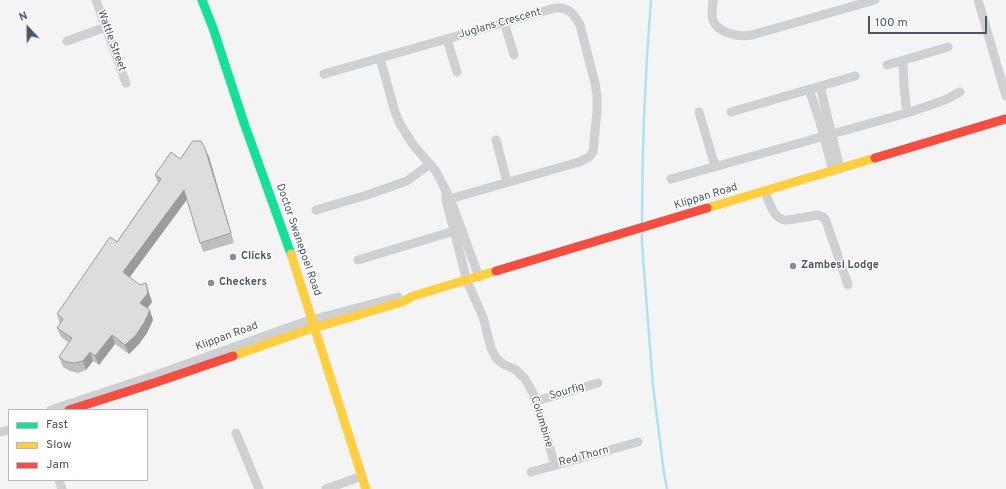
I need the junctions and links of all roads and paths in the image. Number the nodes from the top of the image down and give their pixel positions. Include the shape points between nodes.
1 (96, 0) edge
2 (198, 0) edge
3 (202, 0) edge
4 (713, 0) edge
5 (875, 0) edge
6 (978, 0) edge
7 (504, 22) junction
8 (106, 27) junction
9 (447, 39) junction
10 (67, 41) dead end
11 (948, 47) dead end
12 (514, 55) dead end
13 (380, 58) junction
14 (903, 60) junction
15 (887, 64) dead end
16 (457, 72) dead end
17 (324, 74) dead end
18 (855, 76) dead end
19 (126, 82) dead end
20 (820, 86) junction
21 (809, 90) junction
22 (960, 92) dead end
23 (1006, 96) edge
24 (699, 112) dead end
25 (731, 112) dead end
26 (907, 113) junction
27 (1006, 117) edge
28 (827, 136) junction
29 (496, 140) dead end
30 (430, 164) junction
31 (715, 166) junction
32 (837, 170) junction
33 (671, 179) dead end
34 (508, 182) junction
35 (765, 192) junction
36 (447, 196) junction
37 (316, 210) dead end
38 (454, 231) junction
39 (358, 260) dead end
40 (479, 277) junction
41 (466, 281) junction
42 (848, 285) dead end
43 (309, 325) junction
44 (598, 383) dead end
45 (536, 401) junction
46 (54, 409) edge
47 (72, 409) edge
48 (236, 433) dead end
49 (638, 442) dead end
50 (555, 465) junction
51 (531, 472) dead end
52 (360, 477) junction
53 (259, 489) edge
54 (326, 489) edge
55 (361, 489) edge
56 (366, 489) edge

1 - 8 street, Wattle Street
2 - 43 street, Doctor Swanepoel Road via 219,52
3 - 43 street, Doctor Swanepoel Road via 286,238
4 - 5 street via 712,15 716,27 736,36 752,35
6 - 23 street
7 - 9 street, Juglans Crescent
7 - 12 street
7 - 34 street, Juglans Crescent via 555,8 572,12 580,25 596,83 597,96 594,146 589,157
8 - 10 street
8 - 19 street, Wattle Street
9 - 13 street, Juglans Crescent
9 - 16 street
11 - 14 street
13 - 17 street, Juglans Crescent
13 - 30 street via 400,124
14 - 15 street
14 - 26 street
18 - 20 street
20 - 21 street
20 - 28 street
21 - 25 street
21 - 28 street
22 - 26 street via 941,102
24 - 31 street
26 - 28 street
27 - 32 street, Klippan Road
28 - 31 street
28 - 32 street
29 - 34 street
30 - 36 street
30 - 37 street via 407,181
31 - 33 street
32 - 35 street, Klippan Road
34 - 36 street, Juglans Crescent
35 - 40 street, Klippan Road
35 - 42 street via 780,220 818,215 823,217 829,227
36 - 38 street, Columbine
36 - 40 street
38 - 39 street
38 - 41 street, Columbine
40 - 41 street, Klippan Road
41 - 43 street, Klippan Road via 413,296 402,302
41 - 45 street, Columbine via 483,317 496,358 516,370 525,379
43 - 46 street, Klippan Road
43 - 47 street, Klippan Road via 191,370
43 - 52 street, Doctor Swanepoel Road
44 - 45 street, Sourfig
45 - 50 street, Columbine
48 - 53 street
49 - 50 street, Red Thorn
50 - 51 street, Red Thorn
52 - 54 street
52 - 55 street, Doctor Swanepoel Road
52 - 56 street, Doctor Swanepoel Road

